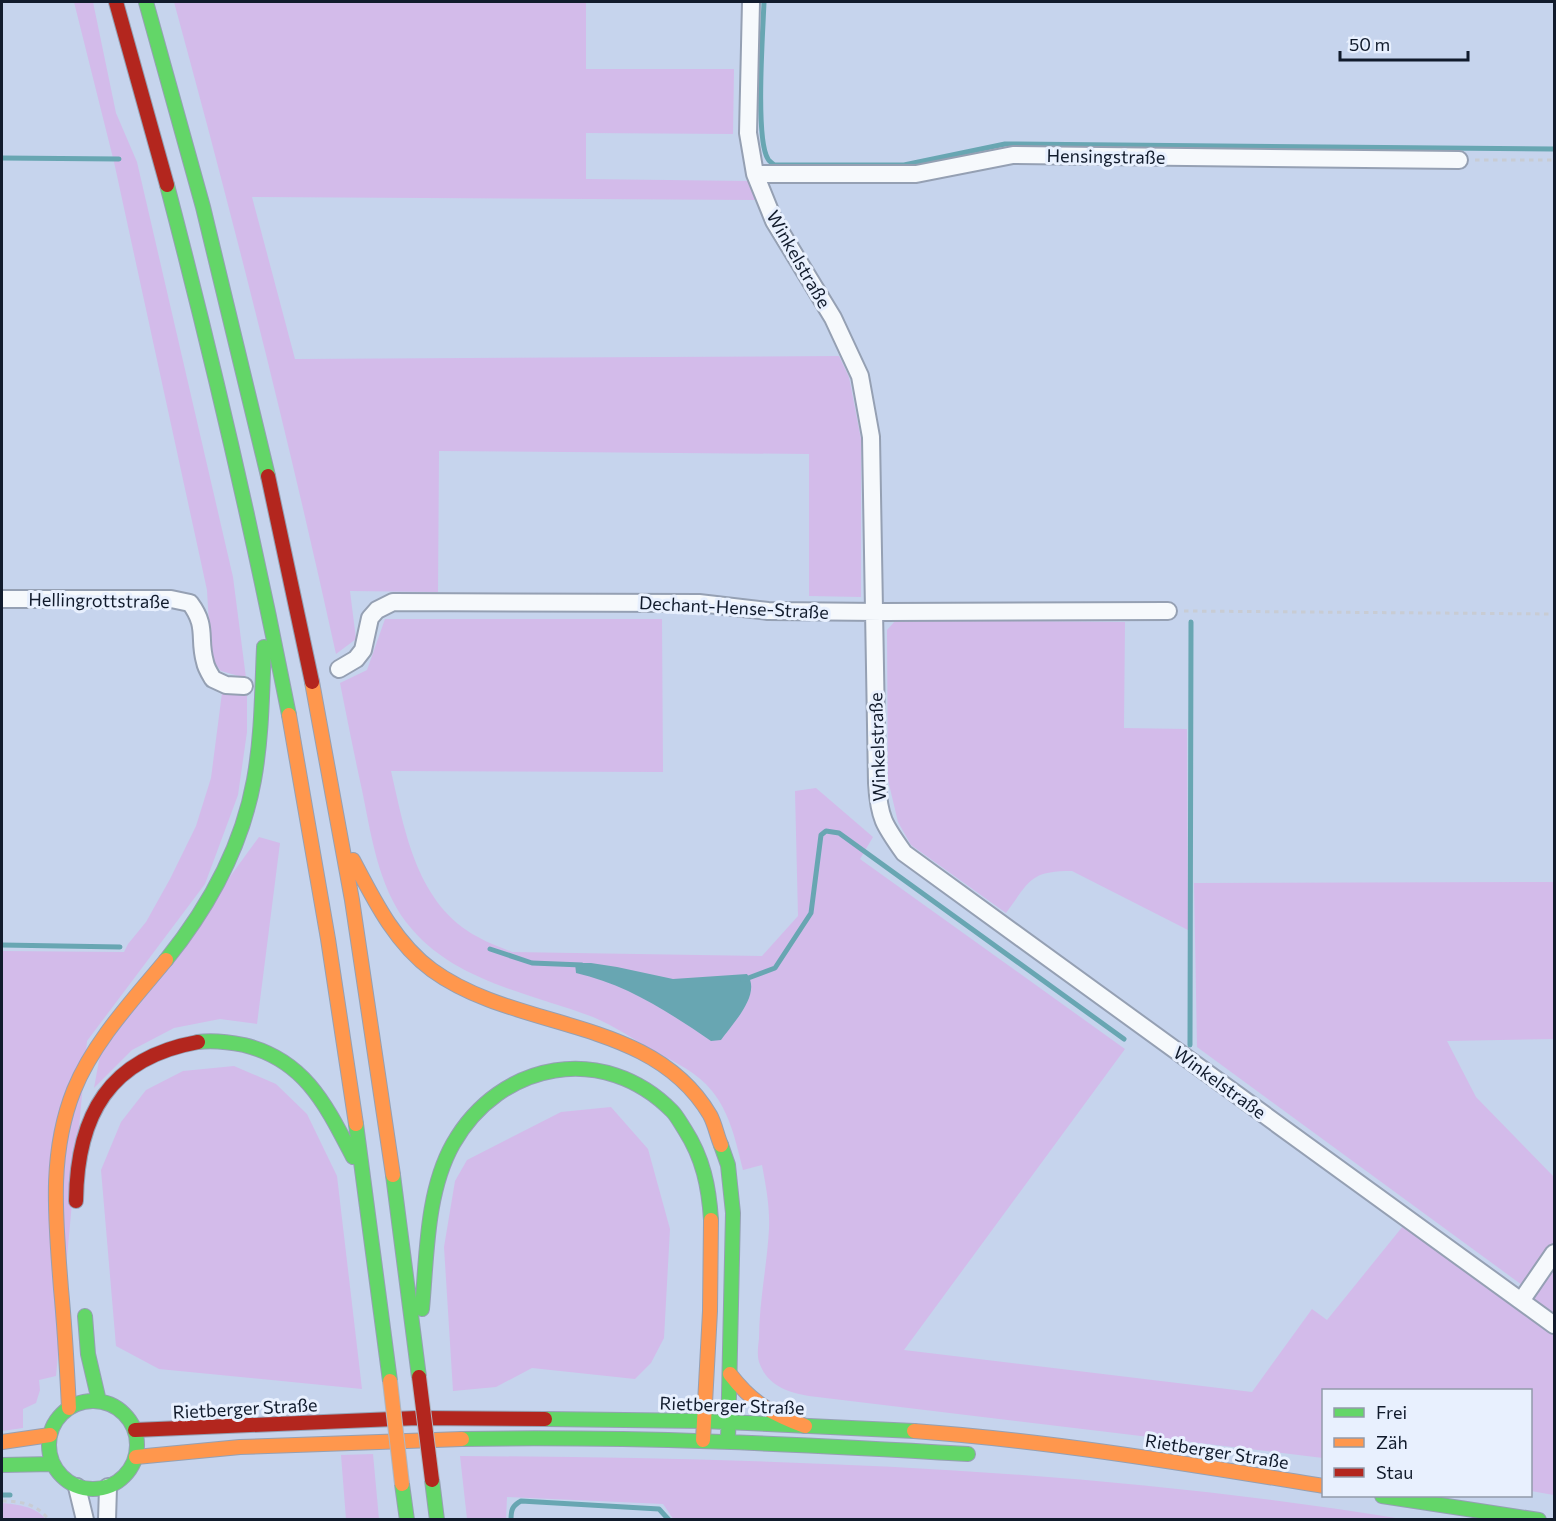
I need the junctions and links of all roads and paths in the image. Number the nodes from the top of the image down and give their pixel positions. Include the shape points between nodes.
1 (116, 2) edge
2 (146, 2) edge
3 (751, 2) edge
4 (1459, 159) joint
5 (1554, 160) edge
6 (755, 174) junction
7 (2, 599) edge
8 (266, 602) junction
9 (1168, 611) joint
10 (873, 612) junction
11 (1554, 614) edge
12 (339, 669) dead end
13 (244, 686) dead end
14 (340, 834) junction
15 (363, 1176) junction
16 (76, 1211) dead end
17 (1554, 1253) edge
18 (1521, 1301) junction
19 (84, 1306) dead end
20 (1554, 1325) edge
21 (416, 1354) junction
22 (730, 1374) junction
23 (99, 1401) junction
24 (69, 1408) junction
25 (704, 1421) junction
26 (729, 1422) junction
27 (805, 1426) junction
28 (135, 1430) junction
29 (50, 1435) junction
30 (703, 1440) junction
31 (728, 1441) junction
32 (2, 1442) edge
33 (981, 1455) dead end
34 (136, 1457) junction
35 (53, 1464) junction
36 (2, 1465) edge
37 (1117, 1468) dead end
38 (77, 1486) junction
39 (108, 1487) junction
40 (1322, 1488) edge
41 (1322, 1488) edge
42 (1389, 1497) edge
43 (2, 1501) edge
44 (49, 1520) edge
45 (85, 1520) edge
46 (107, 1520) edge
47 (407, 1520) edge
48 (437, 1520) edge
49 (1539, 1520) edge

1 - 8 main road via 210,356
2 - 14 main road via 206,215 267,471
3 - 6 street, Winkelstraße via 748,133
4 - 5 path
4 - 6 street, Hensingstraße via 1013,155 916,174
6 - 10 street, Winkelstraße via 774,221 833,318 860,376 871,437
7 - 13 street, Hellingrottstraße via 171,599 190,603 202,625 204,661 213,679
8 - 15 main road via 311,836
8 - 24 main road via 259,732 251,795 237,840 215,889 185,936 95,1048 65,1114 55,1185
9 - 10 street, Dechant-Hense-Straße
9 - 11 path
10 - 12 street, Dechant-Hense-Straße via 768,611 699,603 393,602 370,618 363,650
10 - 18 street, Winkelstraße via 878,806 886,828 904,853
14 - 21 main road via 391,1161
14 - 22 main road via 390,929 424,964 490,1001 646,1052 671,1068 703,1103 722,1143 733,1193
15 - 16 main road via 328,1108 310,1084 286,1063 258,1047 202,1040 148,1056 125,1072 104,1095 89,1121 76,1166
15 - 47 main road, bridge
17 - 18 street
18 - 20 street, Winkelstraße
19 - 23 main road via 88,1354
21 - 25 main road via 435,1199 452,1145 466,1123 483,1103 524,1077 573,1067 600,1070 626,1077 669,1107 696,1147 704,1170 712,1229
21 - 48 main road, bridge
22 - 26 main road
22 - 27 main road via 752,1402
23 - 24 main road
23 - 28 main road via 127,1416
24 - 29 main road
25 - 26 main road, Rietberger Straße
25 - 28 main road, Rietberger Straße via 417,1418
25 - 30 main road
26 - 27 main road, Rietberger Straße
26 - 31 main road
27 - 40 main road, Rietberger Straße via 995,1437 1106,1451
28 - 34 main road
29 - 32 main road
29 - 35 main road
30 - 31 main road, Rietberger Straße
30 - 34 main road, Rietberger Straße via 417,1440 199,1449
31 - 33 main road, Rietberger Straße
34 - 39 main road via 121,1480
35 - 36 main road
35 - 38 main road via 59,1474
37 - 41 main road, Rietberger Straße
38 - 39 main road via 93,1490
38 - 45 street
39 - 46 street
42 - 49 main road
43 - 44 path via 25,1503 42,1510

